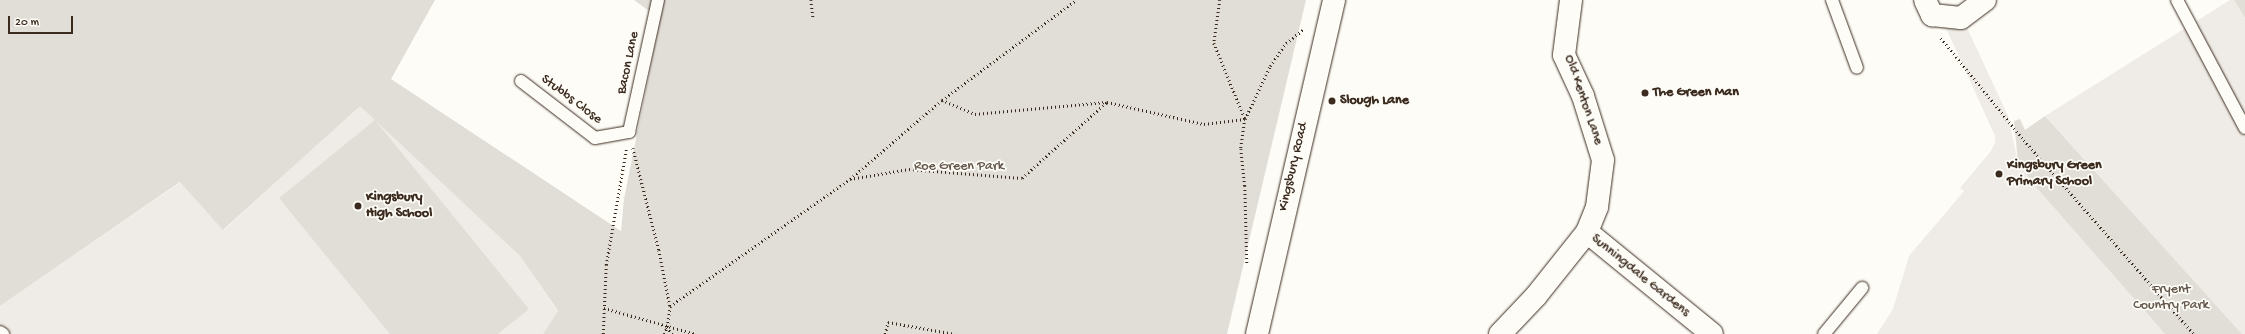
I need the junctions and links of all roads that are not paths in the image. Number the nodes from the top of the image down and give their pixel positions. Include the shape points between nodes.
1 (658, 0) edge
2 (1334, 0) edge
3 (1571, 0) edge
4 (1832, 0) edge
5 (1925, 0) edge
6 (1985, 0) edge
7 (2177, 0) edge
8 (1857, 68) dead end
9 (521, 81) dead end
10 (2245, 128) edge
11 (629, 132) joint
12 (1587, 232) junction
13 (1862, 288) dead end
14 (0, 332) edge
15 (3, 334) edge
16 (1257, 334) edge
17 (1500, 334) edge
18 (1712, 334) edge
19 (1824, 334) edge

1 - 11 lane, Bacon Lane
2 - 16 street, Kingsbury Road
3 - 12 street, Old Kenton Lane via 1564,55 1583,96 1603,160 1597,207
4 - 8 lane
5 - 6 street via 1932,15 1961,18
7 - 10 lane
9 - 11 lane, Stubbs Close via 595,138
12 - 17 street, Old Kenton Lane via 1536,296
12 - 18 street, Sunningdale Gardens
13 - 19 lane
14 - 15 lane

